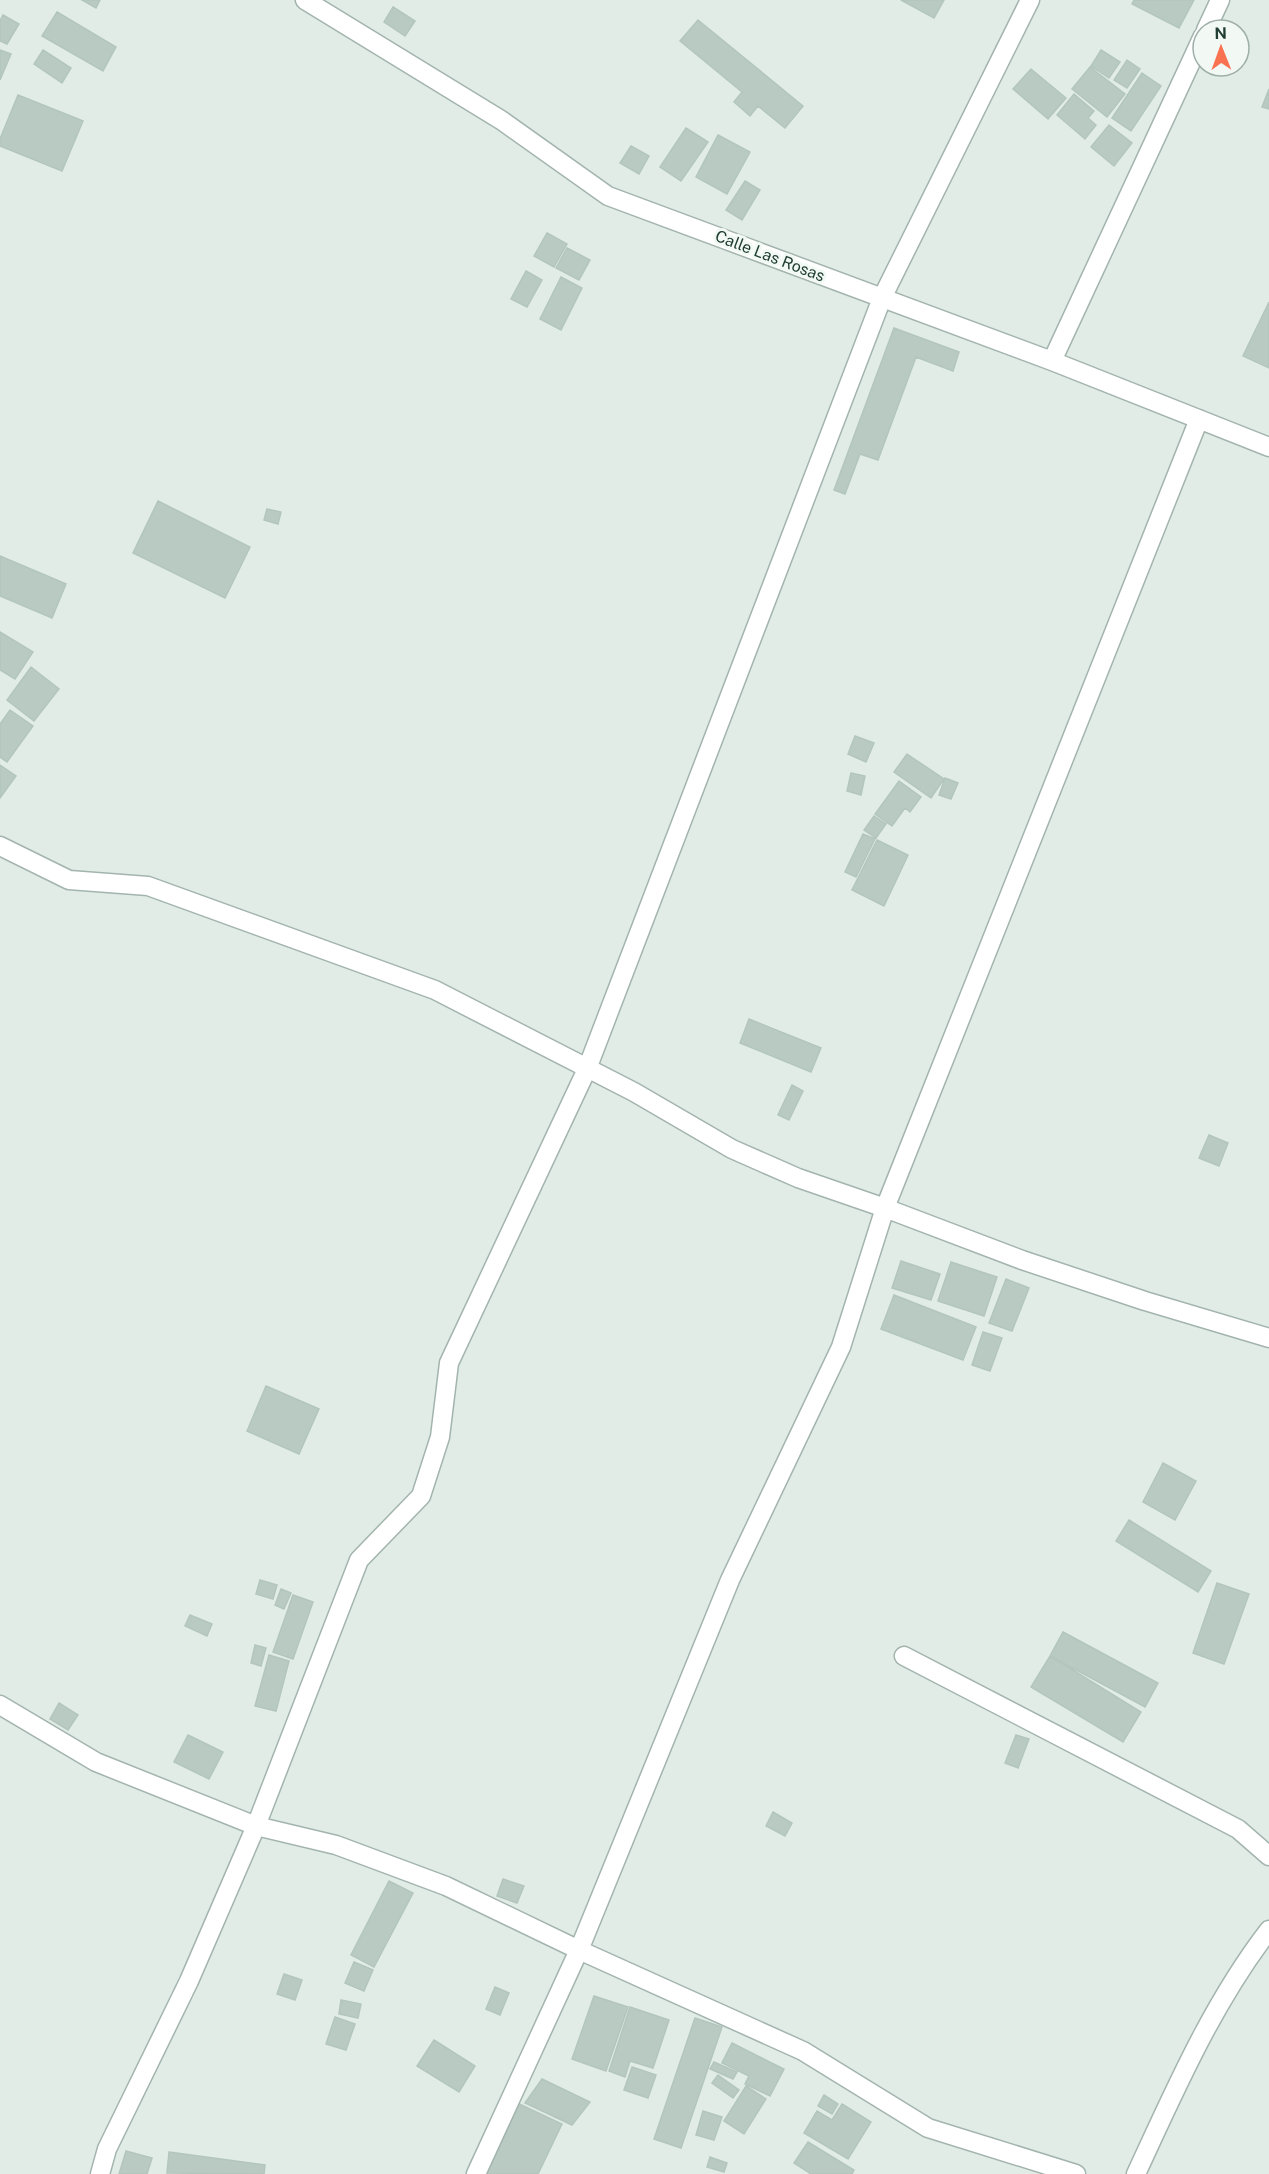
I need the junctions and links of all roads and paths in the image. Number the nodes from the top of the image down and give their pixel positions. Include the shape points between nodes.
1 (305, 0) edge
2 (1030, 0) edge
3 (1220, 0) edge
4 (1212, 18) edge
5 (1191, 62) edge
6 (882, 298) junction
7 (1052, 362) junction
8 (1199, 419) junction
9 (1269, 447) edge
10 (0, 846) edge
11 (587, 1069) junction
12 (885, 1208) junction
13 (1269, 1338) edge
14 (904, 1656) dead end
15 (0, 1705) edge
16 (256, 1826) junction
17 (1269, 1856) edge
18 (1269, 1930) edge
19 (579, 1950) junction
20 (100, 2174) edge
21 (476, 2174) edge
22 (1076, 2174) edge
23 (1136, 2174) edge

1 - 6 street, Calle Las Rosas via 501,120 608,196
2 - 6 street
3 - 4 street
5 - 7 street
6 - 7 street, Calle Las Rosas
6 - 11 street
7 - 8 street, Calle Las Rosas
8 - 9 street, Calle Las Rosas
8 - 12 street
10 - 11 street via 69,880 148,886 435,990
11 - 12 street via 732,1149 798,1178
11 - 16 street via 449,1363 440,1437 421,1496 359,1560
12 - 13 street via 1022,1260
12 - 19 street via 841,1347 730,1580
14 - 17 street via 1238,1829
15 - 16 street via 96,1762
16 - 19 street via 336,1845 446,1886
16 - 20 street via 189,1981 107,2149
18 - 23 street via 1202,2034
19 - 21 street
19 - 22 street via 804,2051 928,2128

